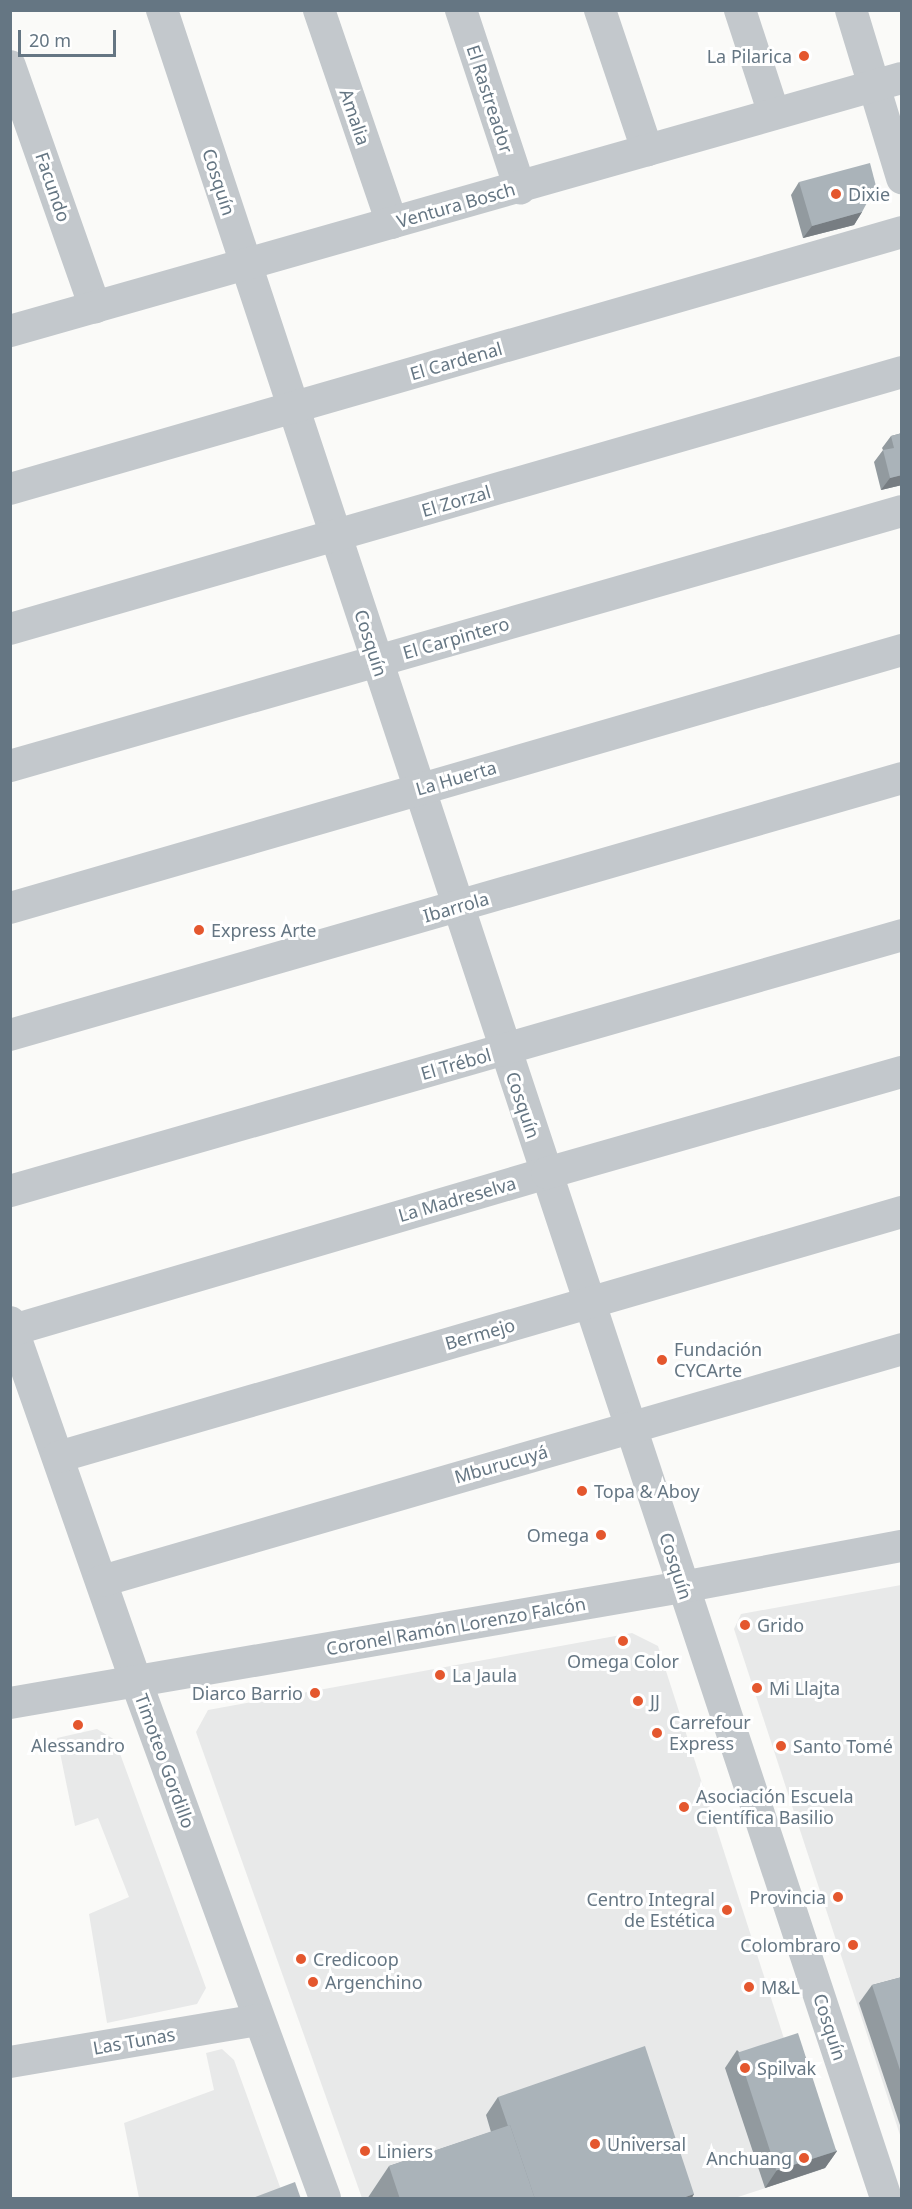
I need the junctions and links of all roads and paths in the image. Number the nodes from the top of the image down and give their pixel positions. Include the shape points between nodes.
1 (162, 10) edge
2 (319, 10) edge
3 (461, 10) edge
4 (600, 10) edge
5 (740, 10) edge
6 (851, 10) edge
7 (10, 66) edge
8 (888, 82) edge
9 (774, 114) junction
10 (647, 150) junction
11 (902, 178) edge
12 (520, 188) junction
13 (392, 224) junction
14 (902, 232) edge
15 (247, 265) junction
16 (95, 308) junction
17 (10, 331) edge
18 (902, 372) edge
19 (293, 408) junction
20 (10, 489) edge
21 (902, 511) edge
22 (336, 536) junction
23 (10, 629) edge
24 (902, 650) edge
25 (376, 660) junction
26 (10, 766) edge
27 (902, 778) edge
28 (419, 789) junction
29 (10, 908) edge
30 (457, 908) junction
31 (902, 936) edge
32 (10, 1035) edge
33 (504, 1050) junction
34 (902, 1072) edge
35 (547, 1173) junction
36 (10, 1191) edge
37 (902, 1212) edge
38 (591, 1302) junction
39 (12, 1326) edge
40 (902, 1349) edge
41 (631, 1426) junction
42 (58, 1457) junction
43 (902, 1546) edge
44 (102, 1581) junction
45 (682, 1587) junction
46 (136, 1681) junction
47 (10, 1703) edge
48 (258, 2020) junction
49 (10, 2062) edge
50 (325, 2199) edge
51 (886, 2199) edge

1 - 15 street, Cosquín
2 - 13 street, Amalia
3 - 12 street, El Rastreador
4 - 10 street
5 - 9 street
6 - 8 street
7 - 16 street, Facundo
8 - 9 street, Ventura Bosch
8 - 11 street
9 - 10 street, Ventura Bosch
10 - 12 street, Ventura Bosch
12 - 13 street, Ventura Bosch
13 - 15 street, Ventura Bosch
14 - 19 street, El Cardenal
15 - 16 street, Ventura Bosch
15 - 19 street, Cosquín
16 - 17 street, Ventura Bosch
18 - 22 street, El Zorzal
19 - 20 street, El Cardenal
19 - 22 street, Cosquín
21 - 25 street, El Carpintero
22 - 23 street, El Zorzal
22 - 25 street, Cosquín
24 - 28 street, La Huerta
25 - 26 street, El Carpintero
25 - 28 street, Cosquín
27 - 30 street, Ibarrola
28 - 29 street, La Huerta
28 - 30 street, Cosquín
30 - 32 street, Ibarrola
30 - 33 street, Cosquín
31 - 33 street, El Trébol
33 - 35 street, Cosquín
33 - 36 street, El Trébol
34 - 35 street, La Madreselva
35 - 38 street, Cosquín
35 - 39 street, La Madreselva
37 - 38 street, Bermejo
38 - 41 street, Cosquín
38 - 42 street, Bermejo
39 - 42 street, Timoteo Gordillo
40 - 41 street, Mburucuyá
41 - 44 street, Mburucuyá
41 - 45 street, Cosquín
42 - 44 street, Timoteo Gordillo
43 - 45 street, Coronel Ramón Lorenzo Falcón
44 - 46 street, Timoteo Gordillo
45 - 46 street, Coronel Ramón Lorenzo Falcón
45 - 51 street, Cosquín
46 - 47 street, Coronel Ramón Lorenzo Falcón
46 - 48 street, Timoteo Gordillo
48 - 49 street, Las Tunas
48 - 50 street, Timoteo Gordillo

